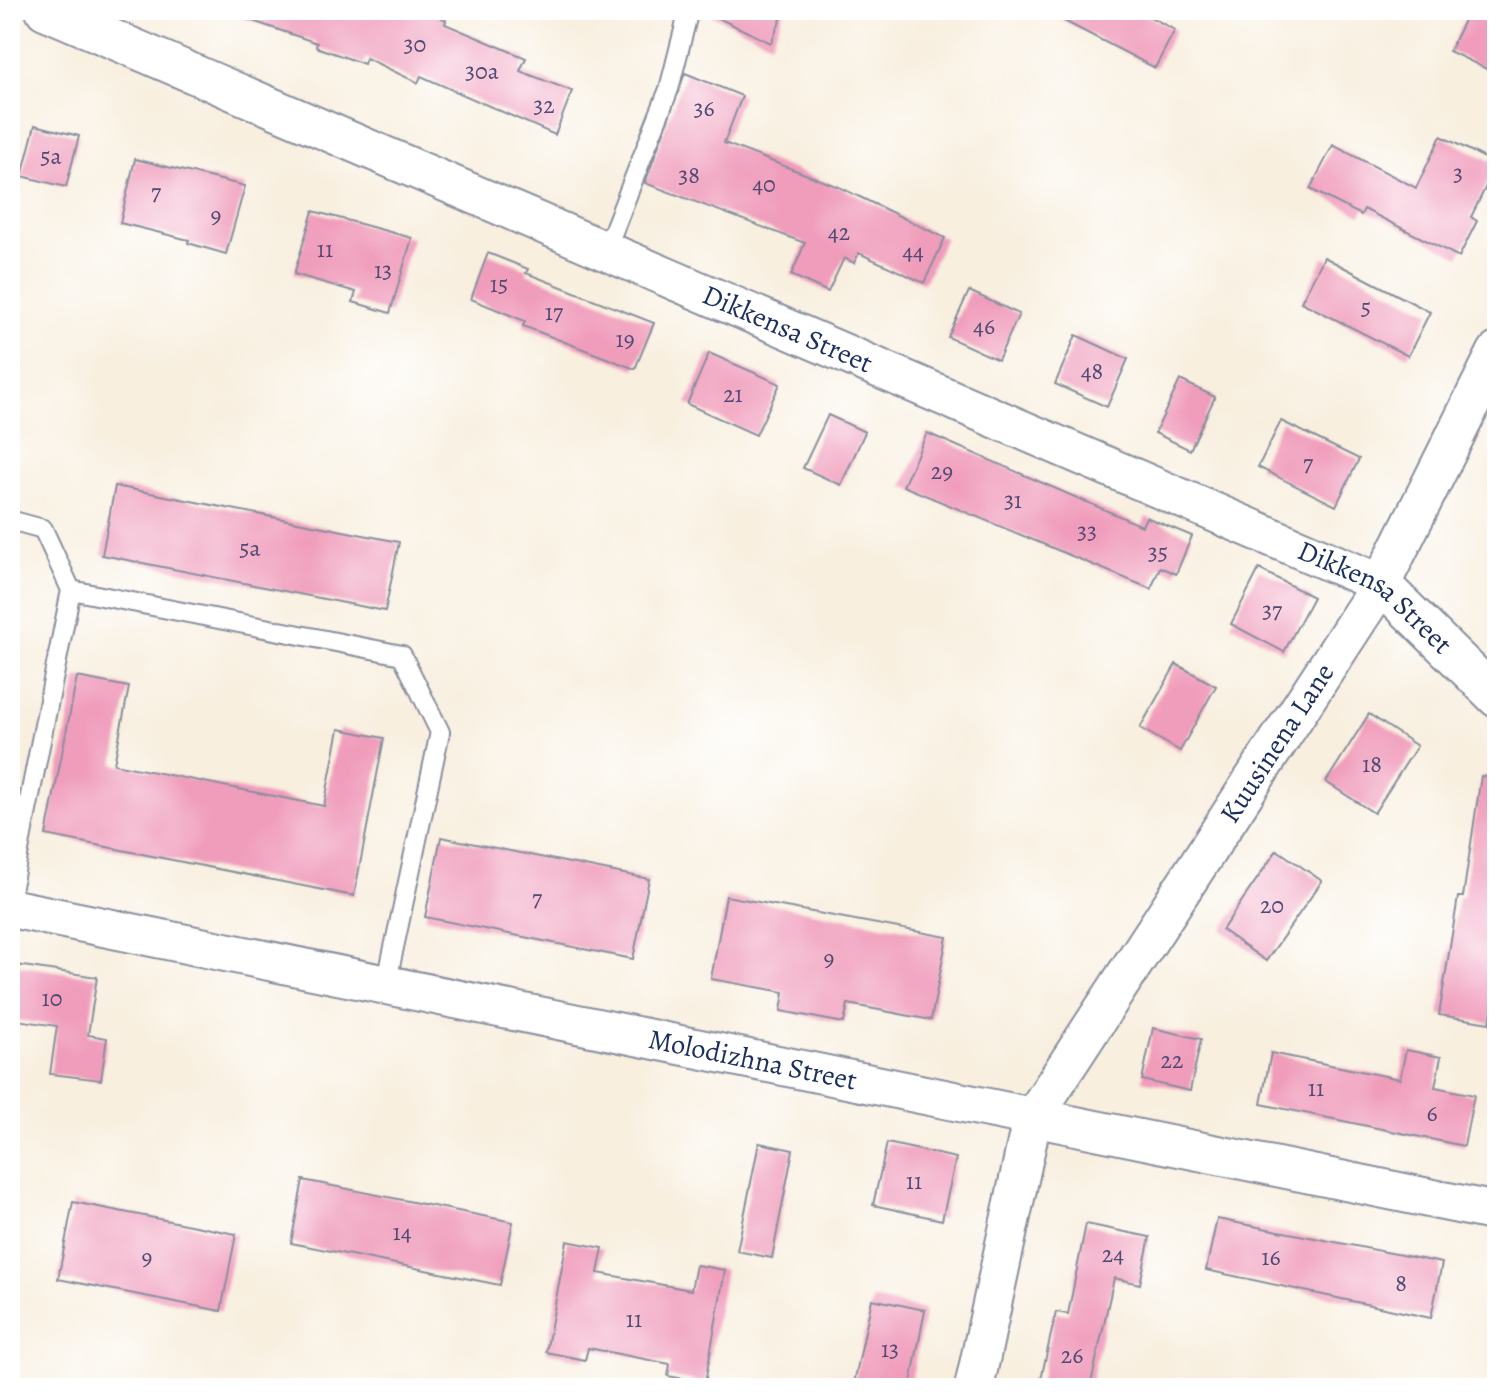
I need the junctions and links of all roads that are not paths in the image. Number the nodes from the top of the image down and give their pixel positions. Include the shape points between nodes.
1 (45, 10) edge
2 (689, 10) edge
3 (605, 252) junction
4 (1497, 352) edge
5 (10, 520) edge
6 (1381, 584) junction
7 (71, 590) junction
8 (1497, 698) edge
9 (10, 896) edge
10 (10, 908) edge
11 (386, 985) junction
12 (1032, 1119) junction
13 (1497, 1212) edge
14 (974, 1388) edge

1 - 3 street, Dikkensa Street
2 - 3 lane via 669,89
3 - 6 street, Dikkensa Street
4 - 6 street, Kuusinena Lane
5 - 7 lane via 43,529
6 - 8 street, Dikkensa Street
6 - 12 street, Kuusinena Lane
7 - 9 lane
7 - 11 lane via 402,655 440,732
10 - 11 street, Molodizhna Street
11 - 12 street, Molodizhna Street
12 - 13 street, Molodizhna Street
12 - 14 street

